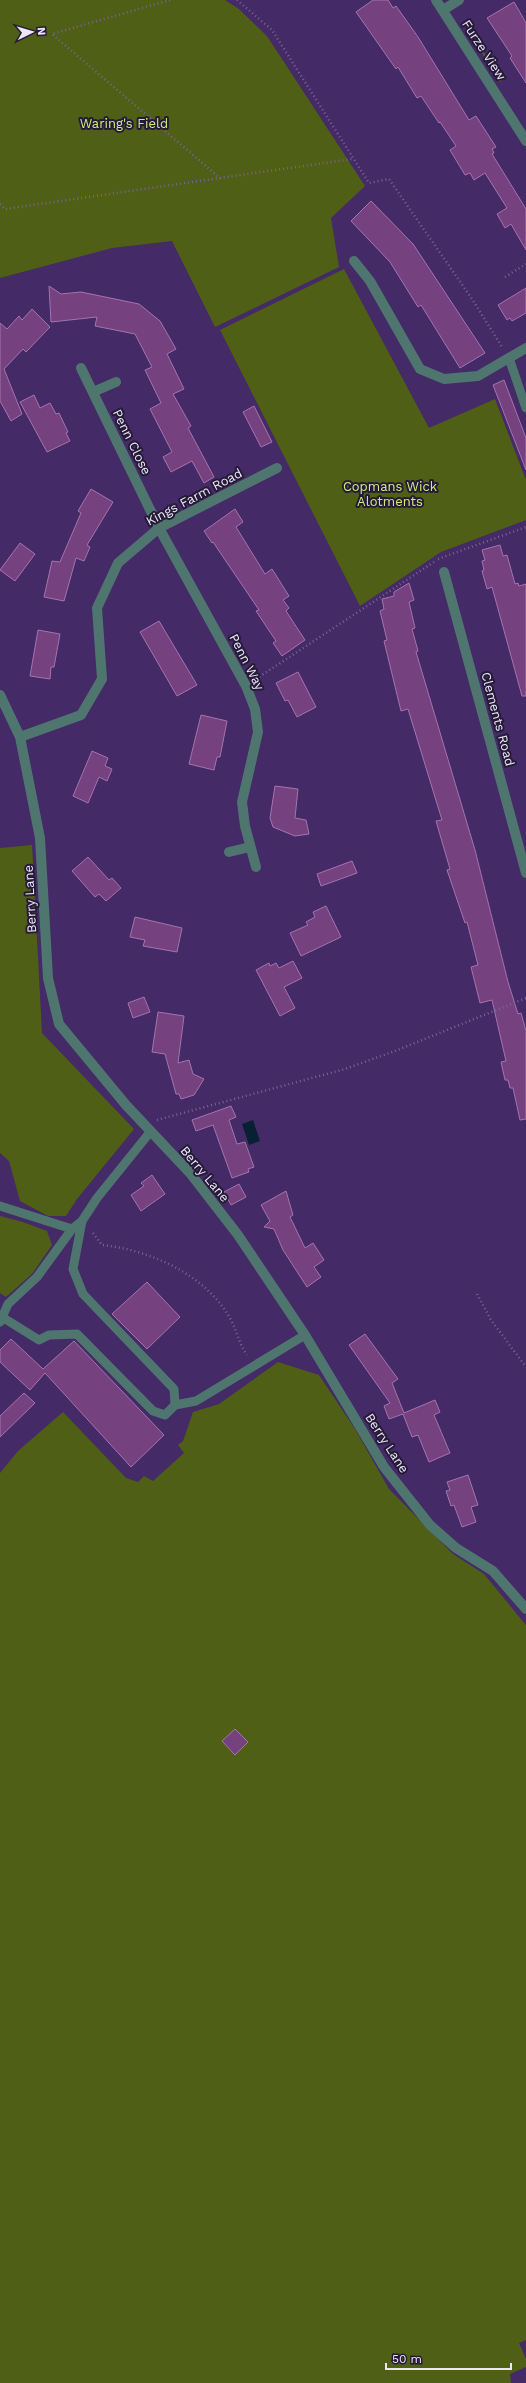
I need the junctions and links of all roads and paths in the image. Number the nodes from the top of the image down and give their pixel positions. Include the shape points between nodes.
1 (170, 0) edge
2 (237, 0) edge
3 (436, 0) edge
4 (459, 0) edge
5 (443, 10) junction
6 (526, 140) edge
7 (352, 159) junction
8 (221, 179) junction
9 (0, 204) edge
10 (354, 261) dead end
11 (526, 264) edge
12 (505, 278) dead end
13 (526, 348) edge
14 (509, 358) junction
15 (80, 368) dead end
16 (116, 382) dead end
17 (93, 392) junction
18 (526, 408) edge
19 (277, 468) dead end
20 (526, 527) edge
21 (159, 528) junction
22 (444, 572) dead end
23 (246, 686) junction
24 (0, 695) edge
25 (20, 737) junction
26 (250, 847) junction
27 (229, 852) dead end
28 (256, 867) dead end
29 (526, 873) edge
30 (526, 998) edge
31 (144, 1124) junction
32 (151, 1132) junction
33 (0, 1206) edge
34 (83, 1219) junction
35 (72, 1228) junction
36 (477, 1294) dead end
37 (1, 1320) edge
38 (305, 1335) junction
39 (255, 1365) junction
40 (526, 1367) edge
41 (175, 1405) junction
42 (526, 1609) edge

1 - 8 path via 52,34
2 - 7 path via 272,30
3 - 5 street, Furze View
4 - 5 street
5 - 6 street, Furze View
7 - 8 path
7 - 14 path via 369,183 389,179 472,299
8 - 9 path via 5,208
10 - 14 street via 370,281 420,369 444,379 478,376
11 - 12 path
13 - 14 street
14 - 18 lane
15 - 17 street, Penn Close
16 - 17 street
17 - 21 street, Penn Close
19 - 21 street, Kings Farm Road
20 - 23 path via 442,557
21 - 23 street, Penn Way
21 - 25 street, Kings Farm Road via 118,563 97,608 102,679 81,716
22 - 29 street, Clements Road
23 - 26 street, Penn Way via 255,709 258,732 242,802
24 - 25 street, Berry Lane
25 - 31 street, Berry Lane via 40,838 48,978 59,1024
26 - 27 street
26 - 28 street, Penn Way
30 - 31 path via 345,1069
31 - 32 street, Berry Lane
32 - 34 lane
32 - 38 street, Berry Lane via 190,1173 238,1235
33 - 35 lane
34 - 35 lane
34 - 39 path via 102,1246 119,1247 184,1272 210,1292 232,1322 240,1345
34 - 41 lane via 73,1269 83,1294 174,1390
35 - 37 lane via 37,1276 8,1304
36 - 40 path via 491,1320
37 - 41 lane via 39,1340 49,1335 78,1334 153,1411 165,1415
38 - 39 lane
38 - 42 street, Berry Lane via 384,1467 430,1525 456,1548 493,1571
39 - 41 lane via 196,1401

